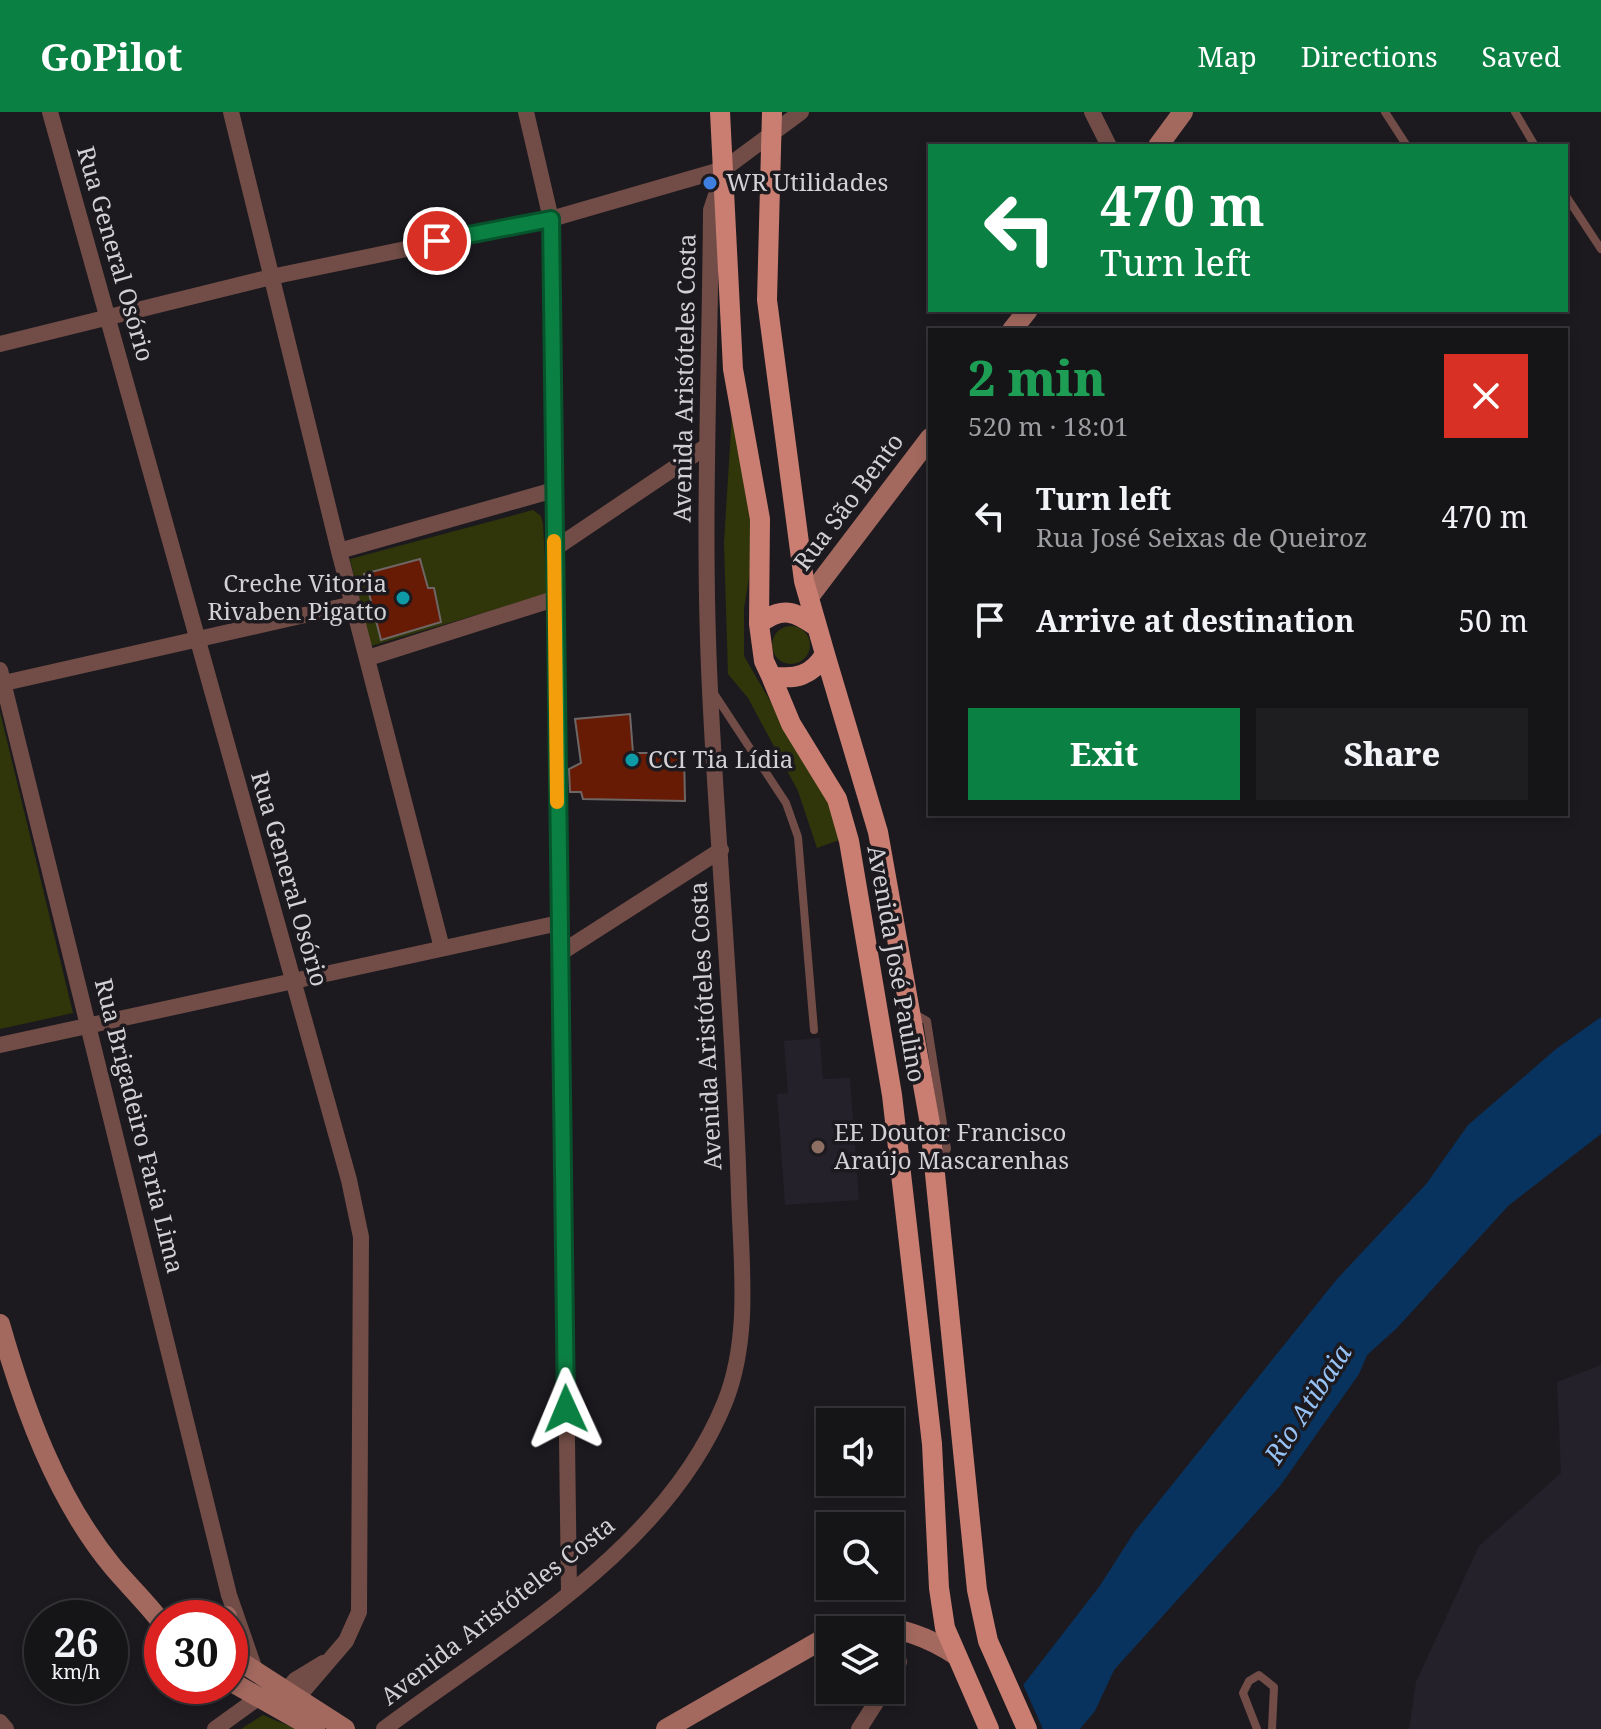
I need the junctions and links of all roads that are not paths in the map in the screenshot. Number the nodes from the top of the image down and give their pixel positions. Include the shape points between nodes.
1 (50, 112) edge
2 (231, 112) edge
3 (526, 112) edge
4 (720, 112) edge
5 (772, 112) edge
6 (801, 112) edge
7 (1183, 112) edge
8 (1385, 112) edge
9 (1515, 112) edge
10 (1094, 117) edge
11 (773, 134) junction
12 (1156, 142) edge
13 (1108, 144) edge
14 (1116, 144) edge
15 (1406, 144) edge
16 (1534, 144) edge
17 (724, 169) junction
18 (1568, 199) edge
19 (551, 219) junction
20 (1601, 249) edge
21 (271, 277) junction
22 (1026, 312) edge
23 (107, 316) junction
24 (1014, 328) edge
25 (0, 344) edge
26 (928, 441) edge
27 (707, 446) junction
28 (554, 490) junction
29 (554, 549) junction
30 (339, 551) junction
31 (809, 597) junction
32 (554, 599) junction
33 (353, 604) junction
34 (786, 610) junction
35 (759, 624) junction
36 (817, 627) junction
37 (197, 639) junction
38 (825, 654) junction
39 (368, 658) junction
40 (771, 676) junction
41 (1, 679) edge
42 (709, 687) junction
43 (721, 850) junction
44 (559, 923) junction
45 (442, 948) junction
46 (559, 954) junction
47 (292, 981) junction
48 (90, 1025) junction
49 (814, 1030) dead end
50 (0, 1045) edge
51 (0, 1324) edge
52 (569, 1592) junction
53 (144, 1600) edge
54 (224, 1600) edge
55 (904, 1631) edge
56 (816, 1641) edge
57 (248, 1656) edge
58 (957, 1656) junction
59 (248, 1666) edge
60 (255, 1670) junction
61 (248, 1692) edge
62 (258, 1698) junction
63 (286, 1701) junction
64 (875, 1704) edge
65 (0, 1722) edge
66 (6, 1729) edge
67 (215, 1729) edge
68 (315, 1729) edge
69 (345, 1729) edge
70 (384, 1729) edge
71 (666, 1729) edge
72 (859, 1729) edge
73 (989, 1729) edge
74 (1027, 1729) edge
75 (1257, 1729) edge
76 (1272, 1729) edge

1 - 23 street, Rua General Osório
2 - 21 street
3 - 19 street
4 - 17 main road
5 - 11 main road
6 - 11 street
7 - 12 street
8 - 15 lane
9 - 16 lane
10 - 13 street
10 - 14 street
11 - 17 street
11 - 31 main road via 767,300
17 - 19 street
17 - 27 street, Avenida Aristóteles Costa via 711,210
17 - 35 main road via 733,369 760,519
18 - 20 lane
19 - 21 street
19 - 28 street
21 - 23 street
21 - 30 street
22 - 24 street
23 - 25 street
23 - 37 street, Rua General Osório
26 - 31 street, Rua São Bento
27 - 29 street
27 - 42 street, Avenida Aristóteles Costa
28 - 29 street
28 - 30 street
29 - 32 street
30 - 33 street
31 - 34 main road
31 - 36 main road
32 - 39 street
32 - 44 street
33 - 37 street
33 - 39 street
34 - 35 main road
34 - 36 main road
35 - 40 main road
36 - 38 main road
37 - 41 street
37 - 47 street, Rua General Osório
38 - 40 main road via 810,673
38 - 74 main road, Avenida José Paulino via 878,832 909,1010 934,1166 977,1590 988,1641
39 - 45 street
40 - 58 main road, Avenida José Paulino via 791,724 837,799 853,864 892,1095 932,1444 939,1588 945,1628
41 - 48 street, Rua Brigadeiro Faria Lima
42 - 43 street, Avenida Aristóteles Costa
42 - 49 lane via 786,803 798,837
43 - 46 street
43 - 52 street, Avenida Aristóteles Costa via 737,1137 742,1314 738,1356 725,1402 689,1469 656,1515
44 - 45 street
44 - 46 street
45 - 47 street
46 - 52 street
47 - 48 street
47 - 63 street, Rua General Osório via 361,1237 359,1612 346,1641
48 - 50 street
48 - 54 street, Rua Brigadeiro Faria Lima
51 - 53 street via 18,1386 61,1487 112,1566
52 - 70 street, Avenida Aristóteles Costa
55 - 58 street
56 - 71 street
57 - 60 street, Rua Brigadeiro Faria Lima
58 - 73 main road, Avenida José Paulino
59 - 60 street
60 - 63 street
61 - 62 street
62 - 63 street
62 - 67 street
63 - 68 street
63 - 69 street
64 - 72 street
65 - 66 street
75 - 76 lane via 1243,1693 1259,1675 1274,1687

